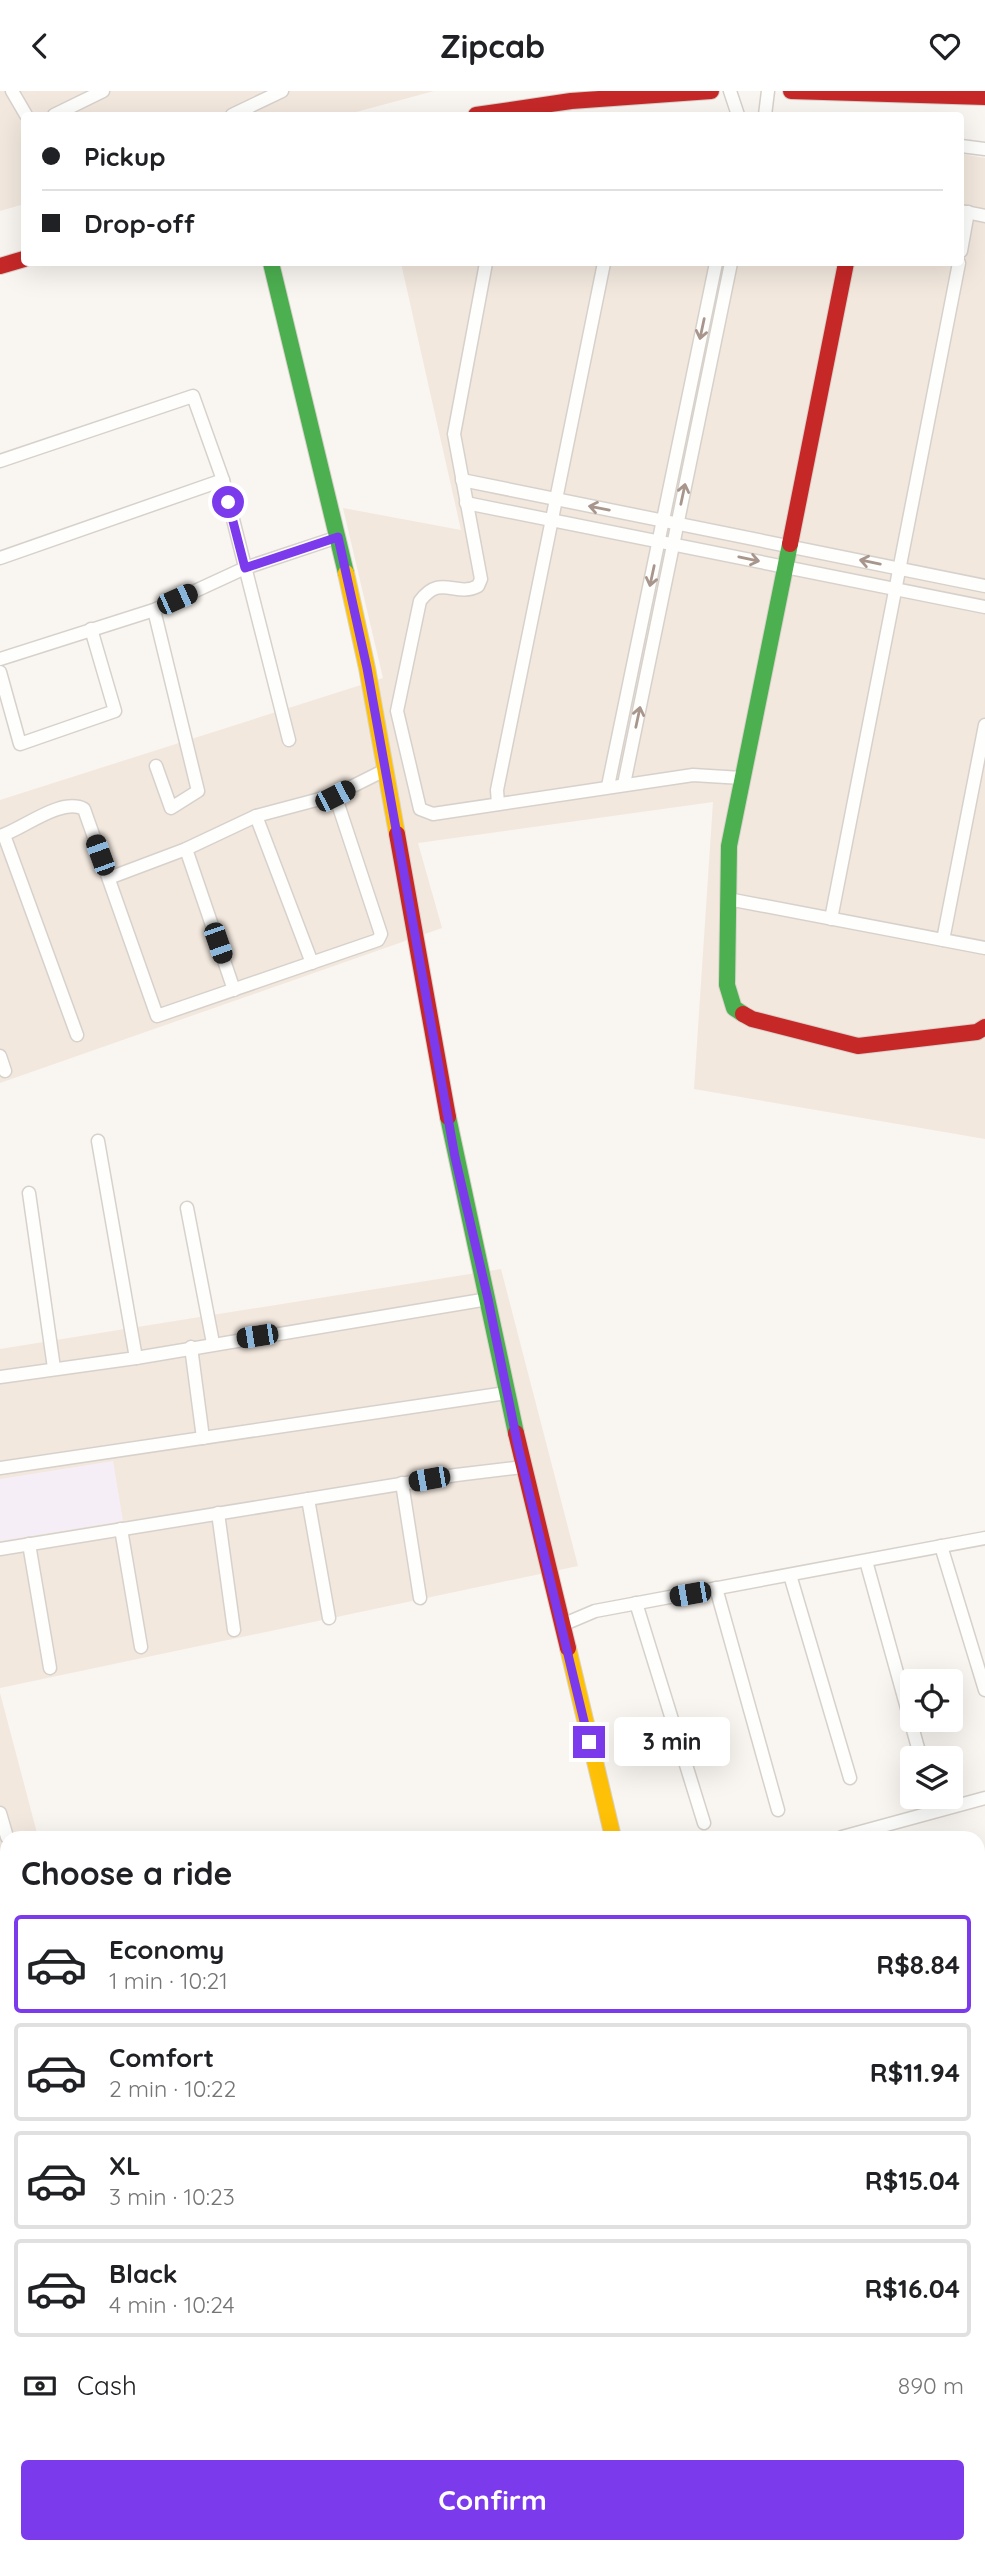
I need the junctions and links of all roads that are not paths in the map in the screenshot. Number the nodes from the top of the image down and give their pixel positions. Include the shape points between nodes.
1 (12, 91) edge
2 (103, 91) edge
3 (282, 91) edge
4 (711, 91) edge
5 (730, 91) edge
6 (768, 91) edge
7 (791, 91) edge
8 (569, 96) edge
9 (985, 97) edge
10 (24, 112) edge
11 (60, 112) edge
12 (238, 112) edge
13 (491, 112) edge
14 (737, 112) edge
15 (765, 112) edge
16 (964, 146) edge
17 (985, 149) edge
18 (965, 212) edge
19 (985, 216) edge
20 (21, 259) edge
21 (0, 266) edge
22 (272, 266) edge
23 (485, 266) edge
24 (603, 266) edge
25 (715, 266) edge
26 (730, 266) edge
27 (845, 266) edge
28 (957, 266) edge
29 (0, 461) edge
30 (223, 480) junction
31 (462, 480) junction
32 (555, 499) junction
33 (466, 503) junction
34 (663, 520) junction
35 (551, 521) junction
36 (678, 523) junction
37 (338, 537) junction
38 (659, 543) junction
39 (673, 544) junction
40 (788, 545) junction
41 (0, 558) edge
42 (785, 566) junction
43 (245, 568) junction
44 (898, 568) junction
45 (985, 586) edge
46 (894, 589) junction
47 (985, 607) edge
48 (154, 610) junction
49 (91, 629) junction
50 (0, 659) edge
51 (0, 672) edge
52 (985, 725) edge
53 (289, 740) dead end
54 (156, 767) dead end
55 (385, 770) junction
56 (742, 778) junction
57 (624, 784) junction
58 (608, 786) junction
59 (335, 796) junction
60 (498, 804) junction
61 (256, 815) junction
62 (2, 836) edge
63 (186, 849) junction
64 (109, 878) junction
65 (728, 899) junction
66 (831, 919) junction
67 (943, 940) junction
68 (985, 948) edge
69 (312, 963) junction
70 (234, 990) junction
71 (985, 1027) edge
72 (77, 1035) dead end
73 (0, 1056) edge
74 (5, 1071) dead end
75 (98, 1141) dead end
76 (29, 1193) dead end
77 (187, 1208) dead end
78 (488, 1299) junction
79 (213, 1343) junction
80 (191, 1347) junction
81 (136, 1358) junction
82 (54, 1368) junction
83 (0, 1377) edge
84 (506, 1393) junction
85 (203, 1438) junction
86 (523, 1467) junction
87 (0, 1468) edge
88 (402, 1483) junction
89 (308, 1499) junction
90 (218, 1513) junction
91 (121, 1529) junction
92 (985, 1538) edge
93 (29, 1544) junction
94 (941, 1546) junction
95 (0, 1549) edge
96 (866, 1560) junction
97 (790, 1575) junction
98 (716, 1588) junction
99 (421, 1598) dead end
100 (636, 1603) junction
101 (329, 1618) dead end
102 (562, 1625) junction
103 (234, 1630) dead end
104 (141, 1647) dead end
105 (50, 1668) dead end
106 (985, 1690) edge
107 (918, 1746) edge
108 (850, 1778) dead end
109 (985, 1798) edge
110 (778, 1810) dead end
111 (0, 1812) edge
112 (704, 1823) dead end
113 (3, 1831) edge
114 (612, 1831) edge
115 (864, 1831) edge

1 - 10 street
2 - 11 street
3 - 12 street
4 - 8 street
5 - 14 street
6 - 15 street
7 - 9 street
8 - 13 street
16 - 17 street
18 - 19 street
20 - 21 street
22 - 37 street
23 - 31 street via 455,418
24 - 32 street
25 -> 34 street
36 -> 26 street
27 - 40 street
28 - 44 street
29 - 30 street via 192,396
30 - 41 street
30 - 43 street
31 - 32 street
31 - 33 street
34 -> 32 street
32 - 35 street
33 - 35 street
33 - 60 street via 481,579 470,590 441,586 428,590 420,601 397,711 420,809 433,814
34 - 36 street
34 - 38 street
35 - 38 street
35 - 60 street via 497,790
36 - 39 street
36 - 40 street
37 - 43 street
37 - 55 street
38 - 39 street
38 -> 58 street
39 -> 42 street
57 -> 39 street
40 - 42 street
44 -> 40 street
42 - 46 street
42 - 56 street
43 - 48 street
43 - 53 street
44 - 45 street
44 - 46 street
46 - 47 street
46 - 66 street
48 - 49 street
48 - 54 street via 198,791 171,808
49 - 50 street
49 - 51 street via 115,711 20,744
52 - 67 street
55 - 59 street
55 - 78 street via 455,1157
56 - 57 street via 693,775
56 - 65 street via 729,846
57 - 58 street
58 - 60 street
59 - 61 street
59 - 69 street via 381,934 378,940
61 - 63 street
61 - 69 street
62 - 64 street via 61,807 77,806 83,809
62 - 72 street
63 - 64 street
63 - 70 street
64 - 70 street via 157,1016
65 - 66 street
65 - 71 street via 727,985 734,1008 752,1019 858,1046 977,1032
66 - 67 street
67 - 68 street
69 - 70 street
73 - 74 street
75 - 81 street
76 - 82 street
77 - 79 street
78 - 79 street
78 - 84 street
79 - 80 street
80 - 81 street
80 - 85 street
81 - 82 street
82 - 83 street
84 - 85 street
84 - 86 street
85 - 87 street
86 - 88 street
86 - 102 street
88 - 89 street
88 - 99 street
89 - 90 street
89 - 101 street
90 - 91 street
90 - 103 street
91 - 93 street
91 - 104 street
92 - 94 street
93 - 95 street
93 - 105 street
94 - 96 street
94 - 106 street
96 - 97 street
96 - 107 street
97 - 98 street
97 - 108 street
98 - 100 street
98 - 110 street
100 - 102 street via 594,1611
100 - 112 street
102 - 114 street
109 - 115 street
111 - 113 street

